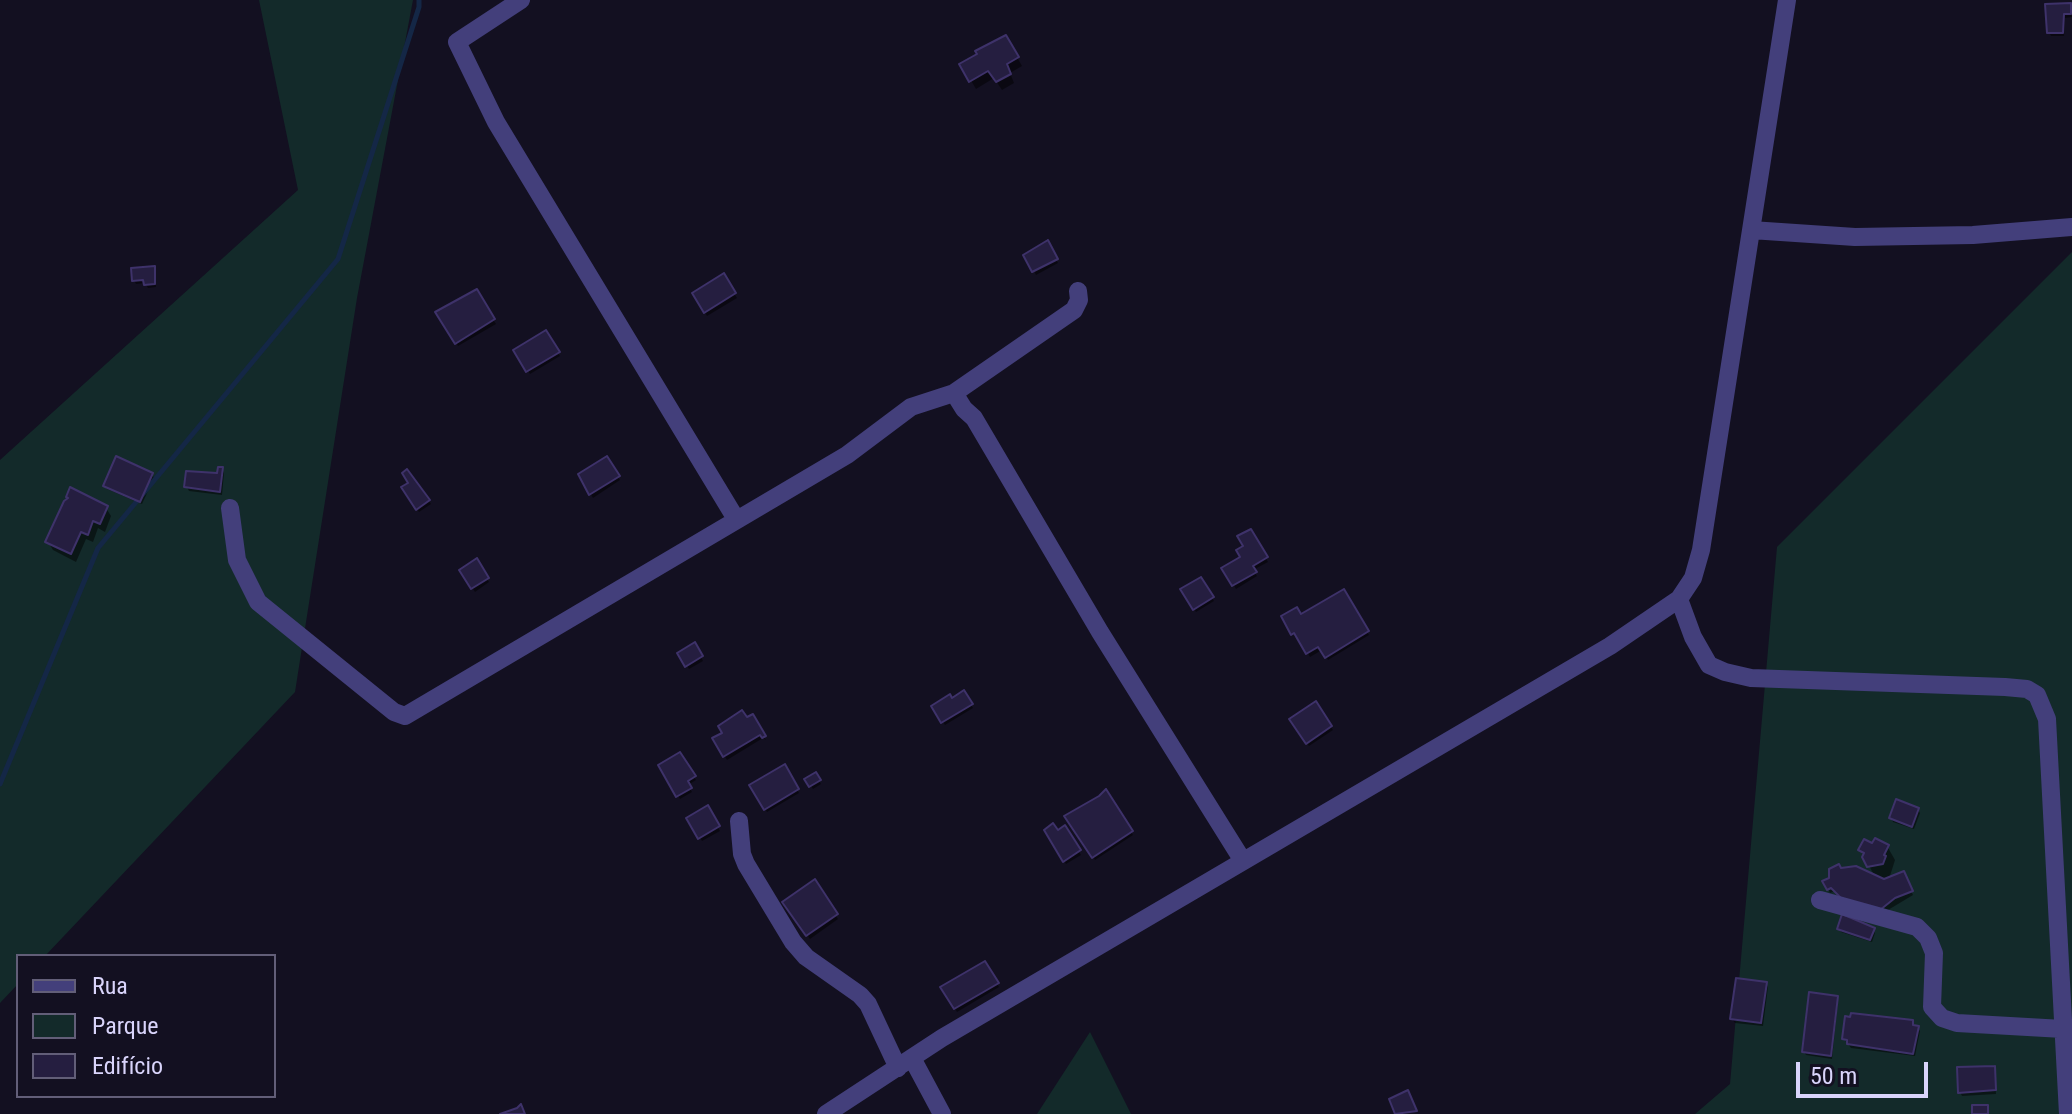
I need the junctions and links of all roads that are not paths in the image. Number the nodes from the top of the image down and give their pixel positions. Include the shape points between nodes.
1 (521, 0) edge
2 (1787, 0) edge
3 (2072, 227) edge
4 (1751, 230) junction
5 (1078, 291) dead end
6 (954, 393) junction
7 (230, 508) dead end
8 (736, 519) junction
9 (1679, 599) junction
10 (739, 821) dead end
11 (1243, 861) junction
12 (1820, 900) dead end
13 (2063, 1029) junction
14 (905, 1063) junction
15 (826, 1114) edge
16 (942, 1114) edge
17 (2068, 1114) edge

1 - 8 street via 457,42 496,122
2 - 4 street
3 - 4 street via 1855,237
4 - 9 street via 1701,550 1693,578
5 - 6 street via 1074,310
6 - 8 street via 911,407 865,443
6 - 11 street
7 - 8 street via 237,560 258,602 405,716
9 - 11 street via 1610,646
9 - 13 street via 1709,665 1725,672 1751,678 2005,687 2037,695 2047,719
10 - 14 street via 746,864 793,942 860,995
11 - 14 street
12 - 13 street via 1917,927 1934,953 1932,1007 1942,1018
13 - 17 street
14 - 15 street
14 - 16 street

